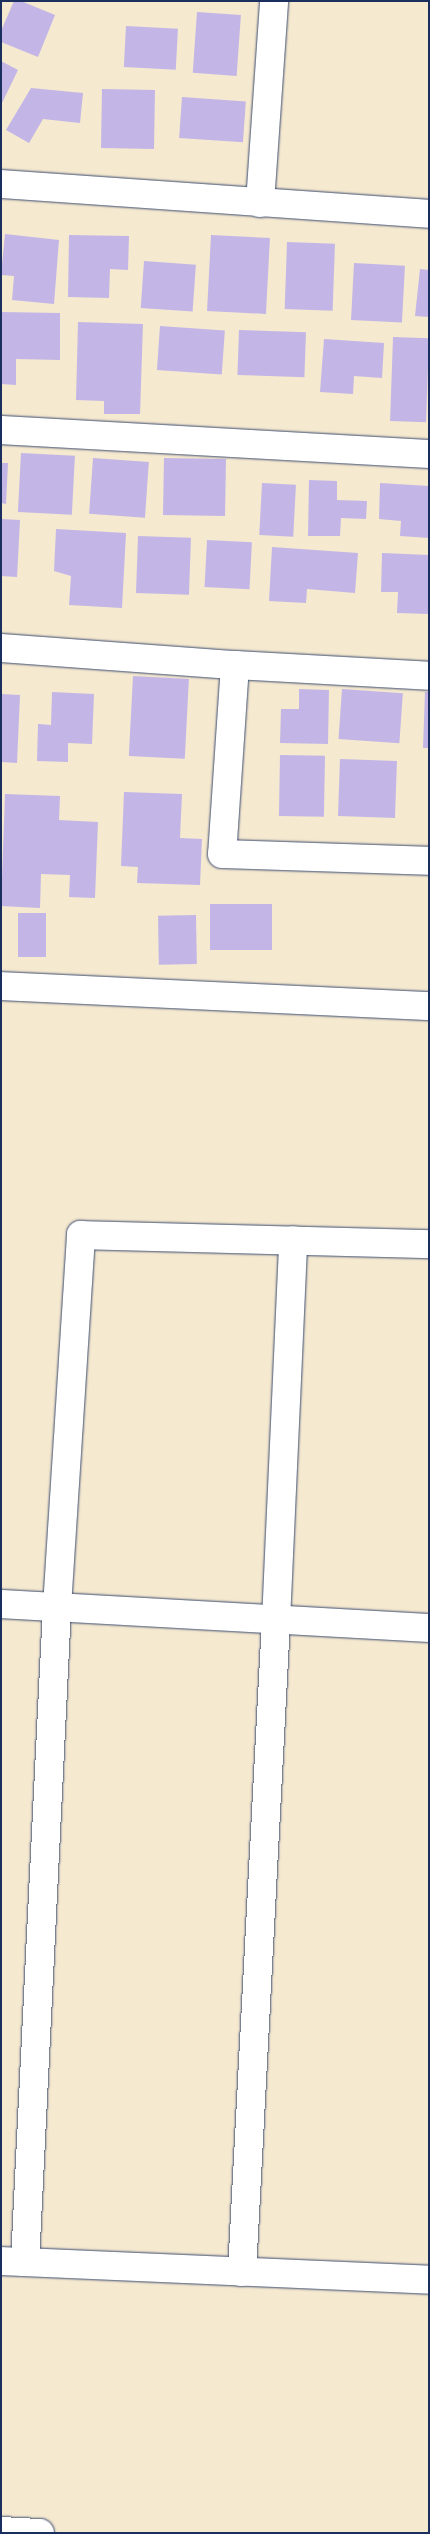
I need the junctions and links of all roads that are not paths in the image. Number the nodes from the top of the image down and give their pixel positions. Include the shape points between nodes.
1 (274, 1) edge
2 (1, 184) edge
3 (260, 203) junction
4 (429, 214) edge
5 (1, 430) edge
6 (429, 454) edge
7 (1, 648) edge
8 (236, 665) junction
9 (429, 676) edge
10 (429, 861) edge
11 (1, 986) edge
12 (429, 1006) edge
13 (293, 1240) junction
14 (429, 1244) edge
15 (1, 1604) edge
16 (57, 1607) junction
17 (276, 1621) junction
18 (429, 1628) edge
19 (13, 2262) edge
20 (242, 2272) junction
21 (429, 2280) edge
22 (1, 2531) edge
23 (40, 2533) edge

1 - 3 street
2 - 3 street
3 - 4 street
5 - 6 street
7 - 8 street
8 - 9 street
8 - 10 street via 222,854
11 - 12 street
13 - 14 street
13 - 16 street via 81,1236
13 - 17 street
15 - 16 street
16 - 17 street
16 - 19 street
17 - 18 street
17 - 20 street
19 - 20 street
20 - 21 street
22 - 23 street

